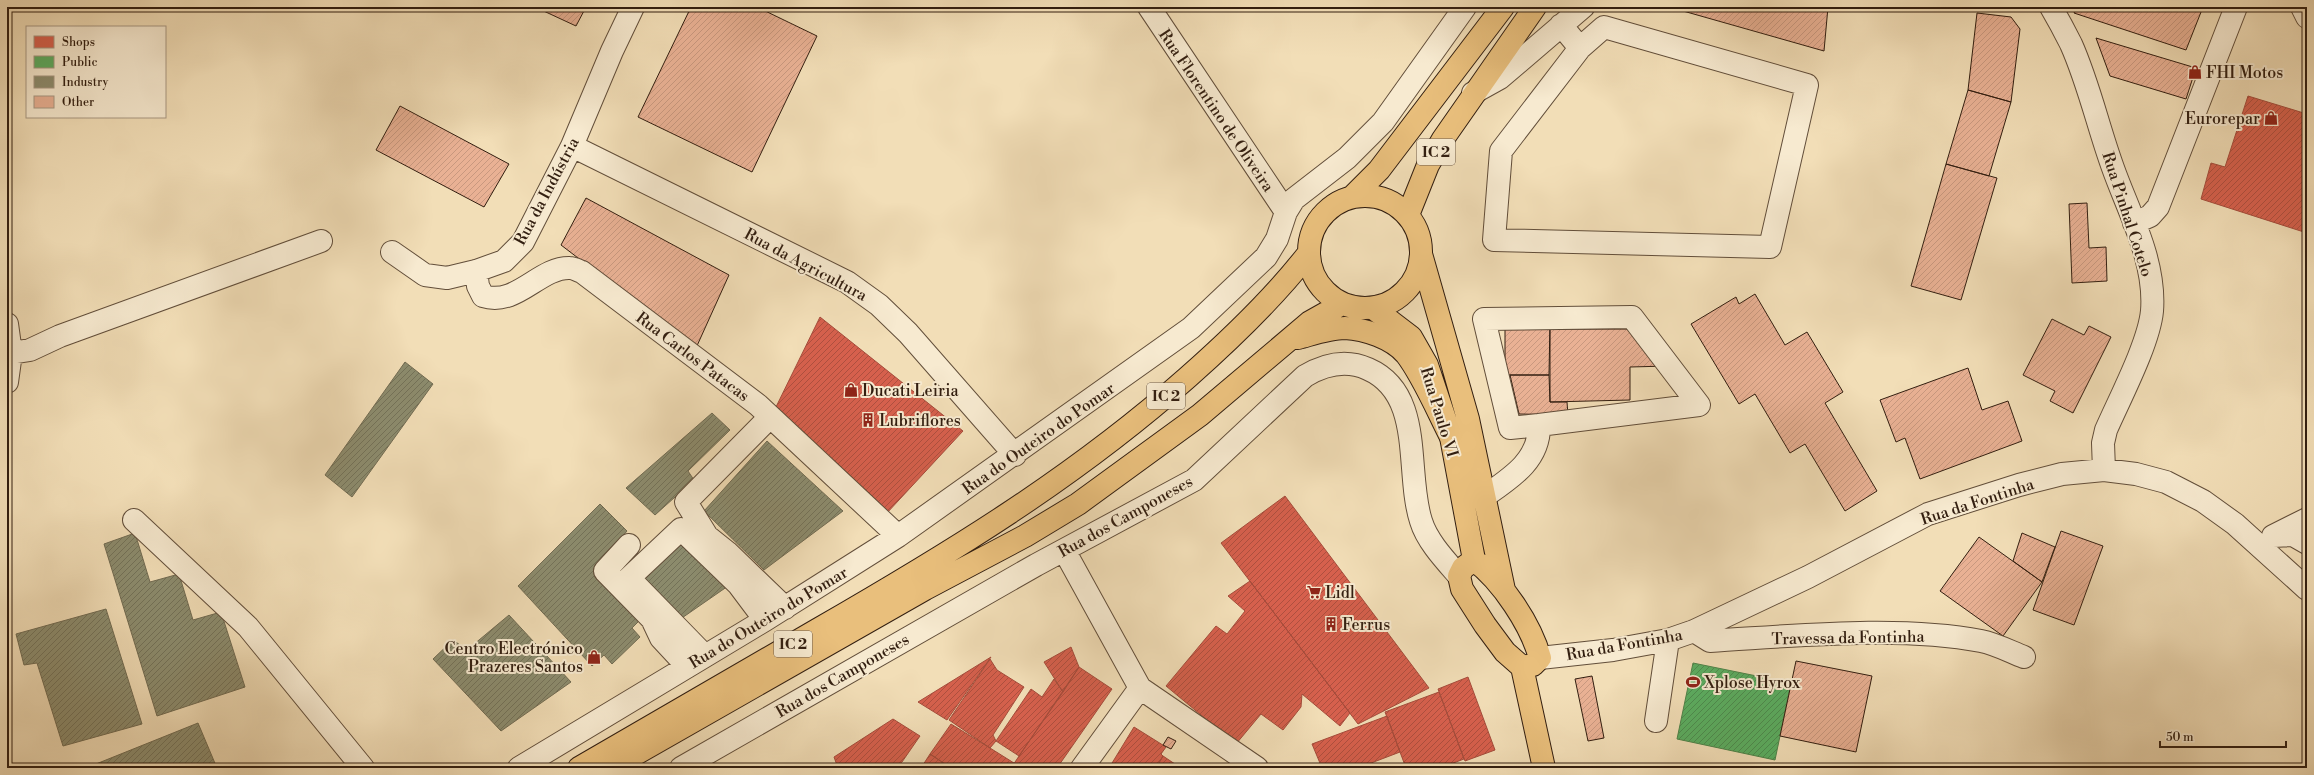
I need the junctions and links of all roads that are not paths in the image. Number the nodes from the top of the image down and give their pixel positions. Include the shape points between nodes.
1 (633, 7) edge
2 (1149, 7) edge
3 (1465, 7) edge
4 (1503, 7) edge
5 (1535, 7) edge
6 (1583, 7) edge
7 (2051, 7) edge
8 (2236, 7) edge
9 (2302, 7) edge
10 (2307, 16) edge
11 (1561, 25) junction
12 (1580, 48) junction
13 (1474, 93) junction
14 (572, 146) junction
15 (1353, 196) junction
16 (1286, 212) junction
17 (1408, 215) junction
18 (2134, 223) junction
19 (321, 240) dead end
20 (392, 252) dead end
21 (1308, 254) junction
22 (1421, 254) junction
23 (476, 271) junction
24 (1342, 304) junction
25 (1373, 308) junction
26 (7, 324) edge
27 (1287, 340) junction
28 (11, 353) junction
29 (7, 382) edge
30 (770, 417) junction
31 (1540, 425) junction
32 (1451, 437) junction
33 (1015, 455) junction
34 (2104, 470) junction
35 (1485, 496) junction
36 (134, 520) dead end
37 (2307, 520) edge
38 (898, 536) junction
39 (2266, 541) junction
40 (2307, 543) edge
41 (629, 546) dead end
42 (1064, 550) junction
43 (1474, 560) junction
44 (1459, 576) junction
45 (2307, 589) edge
46 (1505, 591) junction
47 (785, 608) junction
48 (765, 620) junction
49 (1694, 632) junction
50 (1668, 640) junction
51 (2024, 657) dead end
52 (696, 661) junction
53 (1531, 662) junction
54 (1140, 688) junction
55 (1656, 721) dead end
56 (363, 768) edge
57 (519, 768) edge
58 (579, 768) edge
59 (611, 768) edge
60 (681, 768) edge
61 (1082, 768) edge
62 (1257, 768) edge
63 (1544, 768) edge

1 - 14 street, Rua da Indústria
2 - 16 street, Rua Florentino de Oliveira
3 - 16 street, Rua do Outeiro do Pomar via 1382,122 1348,158 1294,199
4 - 15 main road, IC 2 via 1379,170
5 - 13 main road, IC 2
6 - 11 street
7 - 18 street, Rua Pinhal Cotelo via 2071,44
8 - 18 street via 2158,207 2150,216
9 - 10 street
11 - 12 street
11 - 13 street via 1500,78
12 - 12 street via 1604,27 1807,85 1770,247 1494,240 1501,151
13 - 17 main road, IC 2 via 1428,165
14 - 23 street, Rua da Indústria via 523,242 504,261
14 - 33 street, Rua da Agricultura via 847,282 865,294 908,333
15 - 17 main road, IC 2 via 1383,198 1397,205
15 - 21 main road, IC 2 via 1325,211 1310,238
16 - 33 street, Rua do Outeiro do Pomar via 1277,239 1266,257 1202,318
17 - 22 main road, IC 2 via 1416,227
18 - 34 street, Rua Pinhal Cotelo via 2151,280 2152,311 2147,334 2106,430 2103,443
19 - 28 street via 60,336 30,350
20 - 23 street, Rua da Indústria via 425,275 447,278
21 - 24 main road, IC 2 via 1311,270 1318,284 1328,296
21 - 58 main road, IC 2 via 1293,274 1227,342 1144,416 1018,508 911,576
22 - 25 main road, IC 2 via 1417,273 1407,290 1392,301
22 - 35 main road via 1468,419
23 - 30 street, Rua Carlos Patacas via 478,286 483,296 493,300 527,288 553,272 570,268 582,272 758,405
24 - 25 main road, IC 2 via 1363,309
24 - 27 main road, IC 2 via 1310,322
25 - 32 main road, Rua Paulo VI via 1410,337 1420,351
26 - 28 street
27 - 32 main road via 1344,328 1363,331 1389,342 1405,354 1429,393
27 - 59 main road, IC 2 via 1200,415 1078,504
28 - 29 street
30 - 38 street, Rua Carlos Patacas
30 - 47 street via 686,502 707,536
31 - 31 street via 1547,424 1699,405 1632,317 1484,319 1510,428
31 - 35 street via 1540,439 1534,453 1522,467
32 - 43 main road, Rua Paulo VI
33 - 38 street, Rua do Outeiro do Pomar
34 - 39 street, Rua da Fontinha via 2136,474 2166,482 2203,501 2235,524
34 - 49 street, Rua da Fontinha via 2062,474 1928,514 1808,577
35 - 46 main road
36 - 56 street via 248,627
37 - 39 street
38 - 47 street, Rua do Outeiro do Pomar
39 - 40 street via 2293,535
39 - 45 street, Rua da Fontinha
41 - 52 street via 605,571 652,619 661,638
42 - 44 street, Rua dos Camponeses via 1194,480 1305,376 1323,366 1358,364 1379,374 1393,386 1402,401 1421,522 1426,534
42 - 54 street
42 - 60 street, Rua dos Camponeses
43 - 44 main road via 1463,568
43 - 46 main road via 1484,567
44 - 53 main road via 1462,589 1505,652
46 - 53 main road via 1537,645
47 - 48 street, Rua do Outeiro do Pomar
48 - 52 street, Rua do Outeiro do Pomar
48 - 52 street via 738,584 681,529 630,578
49 - 50 street, Rua da Fontinha
49 - 51 street, Travessa da Fontinha via 1710,641 1886,634 1938,637 1982,642
50 - 53 street, Rua da Fontinha
50 - 55 street
52 - 57 street, Rua do Outeiro do Pomar
53 - 63 main road
54 - 61 street
54 - 62 street

